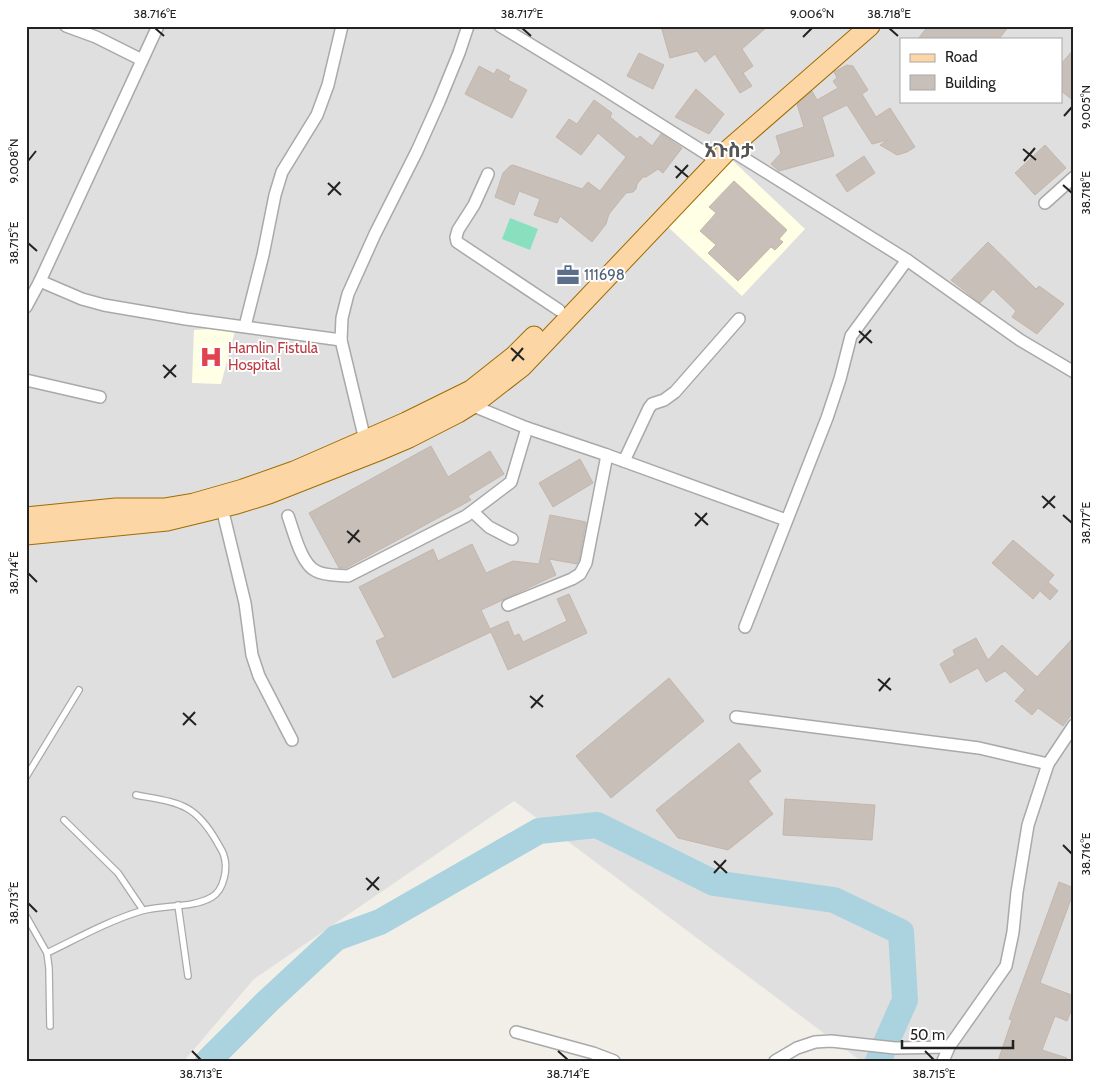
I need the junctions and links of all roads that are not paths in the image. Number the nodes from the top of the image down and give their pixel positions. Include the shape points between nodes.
1 (66, 26) edge
2 (158, 26) edge
3 (342, 26) edge
4 (468, 26) edge
5 (500, 26) edge
6 (858, 26) edge
7 (870, 26) edge
8 (142, 60) junction
9 (728, 149) junction
10 (710, 156) junction
11 (488, 174) dead end
12 (1074, 177) edge
13 (1046, 203) dead end
14 (907, 260) junction
15 (40, 281) junction
16 (26, 307) edge
17 (559, 310) junction
18 (739, 319) dead end
19 (245, 326) junction
20 (341, 340) junction
21 (1074, 372) edge
22 (26, 380) edge
23 (100, 397) dead end
24 (471, 405) junction
25 (527, 428) junction
26 (365, 440) junction
27 (607, 454) junction
28 (624, 461) junction
29 (222, 508) junction
30 (473, 512) junction
31 (288, 516) dead end
32 (26, 517) edge
33 (786, 520) junction
34 (26, 535) edge
35 (512, 539) dead end
36 (508, 605) dead end
37 (745, 627) dead end
38 (79, 690) dead end
39 (736, 717) dead end
40 (1074, 725) edge
41 (292, 740) dead end
42 (1048, 764) junction
43 (26, 777) edge
44 (136, 795) dead end
45 (64, 820) dead end
46 (178, 905) junction
47 (143, 910) junction
48 (26, 916) edge
49 (47, 953) junction
50 (188, 976) dead end
51 (50, 1026) dead end
52 (516, 1032) dead end
53 (948, 1047) junction
54 (614, 1061) edge
55 (775, 1061) edge
56 (943, 1061) edge

1 - 8 street
2 - 8 street
3 - 19 street via 317,115 282,172
4 - 20 street via 417,152 348,294
5 - 10 street
6 - 10 main road
7 - 9 main road
8 - 15 street
9 - 14 street
9 - 24 main road via 522,367
10 - 17 main road
11 - 17 street via 458,230 457,242
12 - 13 street
14 - 21 street via 1020,340
14 - 33 street via 851,336 827,418
15 - 16 street
15 - 19 street via 104,305
17 - 26 main road via 514,356 471,390
18 - 28 street via 674,392 652,404
19 - 20 street
20 - 26 street
22 - 23 street
24 - 25 street
24 - 29 main road via 376,452 269,494
25 - 27 street
25 - 30 street via 511,482
26 - 32 main road via 294,471 194,503
27 - 28 street
27 - 36 street via 586,563 580,574
28 - 33 street
29 - 34 main road via 167,520
29 - 41 street via 245,603 252,655 259,676
30 - 31 street via 348,576 316,571 304,559
30 - 35 street via 489,527
33 - 37 street
38 - 43 lane
39 - 42 street via 979,748
40 - 42 street
42 - 53 street via 1028,824 1006,966
44 - 46 lane via 173,802 193,811 209,829 224,856 224,879 213,897
45 - 47 lane via 118,873
46 - 47 lane
46 - 50 lane
47 - 49 lane via 114,920
48 - 49 lane
49 - 51 lane
52 - 54 street
53 - 55 street via 895,1048 815,1042
53 - 56 street

